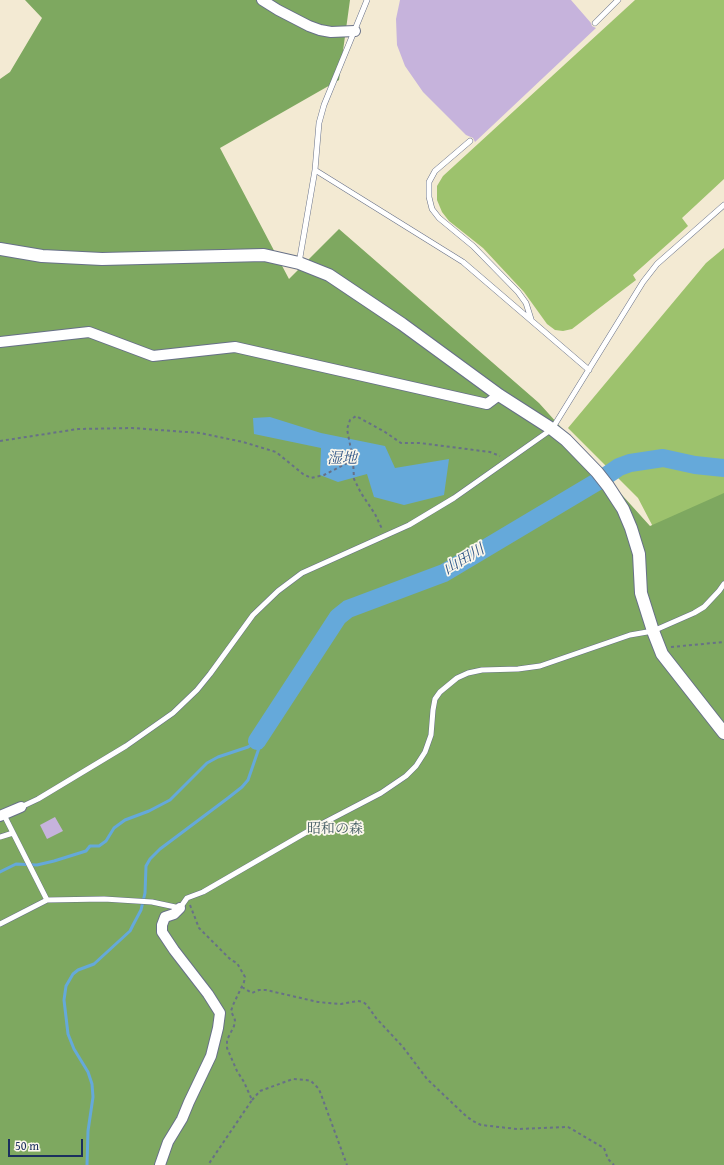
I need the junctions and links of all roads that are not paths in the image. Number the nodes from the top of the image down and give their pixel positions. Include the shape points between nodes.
1 (262, 0) edge
2 (367, 0) edge
3 (618, 0) edge
4 (595, 23) dead end
5 (355, 31) junction
6 (470, 140) dead end
7 (315, 170) junction
8 (724, 205) edge
9 (0, 249) edge
10 (299, 262) junction
11 (532, 320) junction
12 (0, 342) edge
13 (589, 370) junction
14 (499, 395) junction
15 (552, 429) junction
16 (724, 584) edge
17 (652, 631) junction
18 (724, 733) edge
19 (21, 807) joint
20 (2, 815) edge
21 (14, 833) junction
22 (0, 837) edge
23 (47, 900) junction
24 (180, 908) junction
25 (0, 924) edge
26 (160, 1165) edge

1 - 5 street via 320,30
2 - 5 lane
3 - 4 lane
5 - 7 lane via 324,105 319,123
6 - 11 lane via 435,171 429,182 428,197 432,209 518,292 526,303
7 - 10 lane
7 - 11 lane via 463,262
8 - 13 lane via 657,264 643,282
9 - 10 street via 42,256 102,259 264,255
10 - 14 street via 329,275 402,324
11 - 13 lane
12 - 14 street via 89,332 153,356 235,347 487,404
13 - 15 lane
14 - 15 street
15 - 17 street via 597,472 623,509 639,554 641,593
15 - 19 lane via 454,498 409,525 302,573 253,615 197,690 173,713 126,746 38,800
16 - 17 lane via 699,610
17 - 18 street via 662,654
17 - 24 lane via 630,635 540,666 482,670 457,678 435,699 431,735 425,752 406,776 381,793 188,898
19 - 20 street
20 - 21 lane
21 - 22 lane
21 - 23 lane
23 - 24 lane via 104,899 152,902
23 - 25 lane
24 - 26 street via 174,914 165,917 162,932 220,1013 211,1056 182,1119 168,1142

